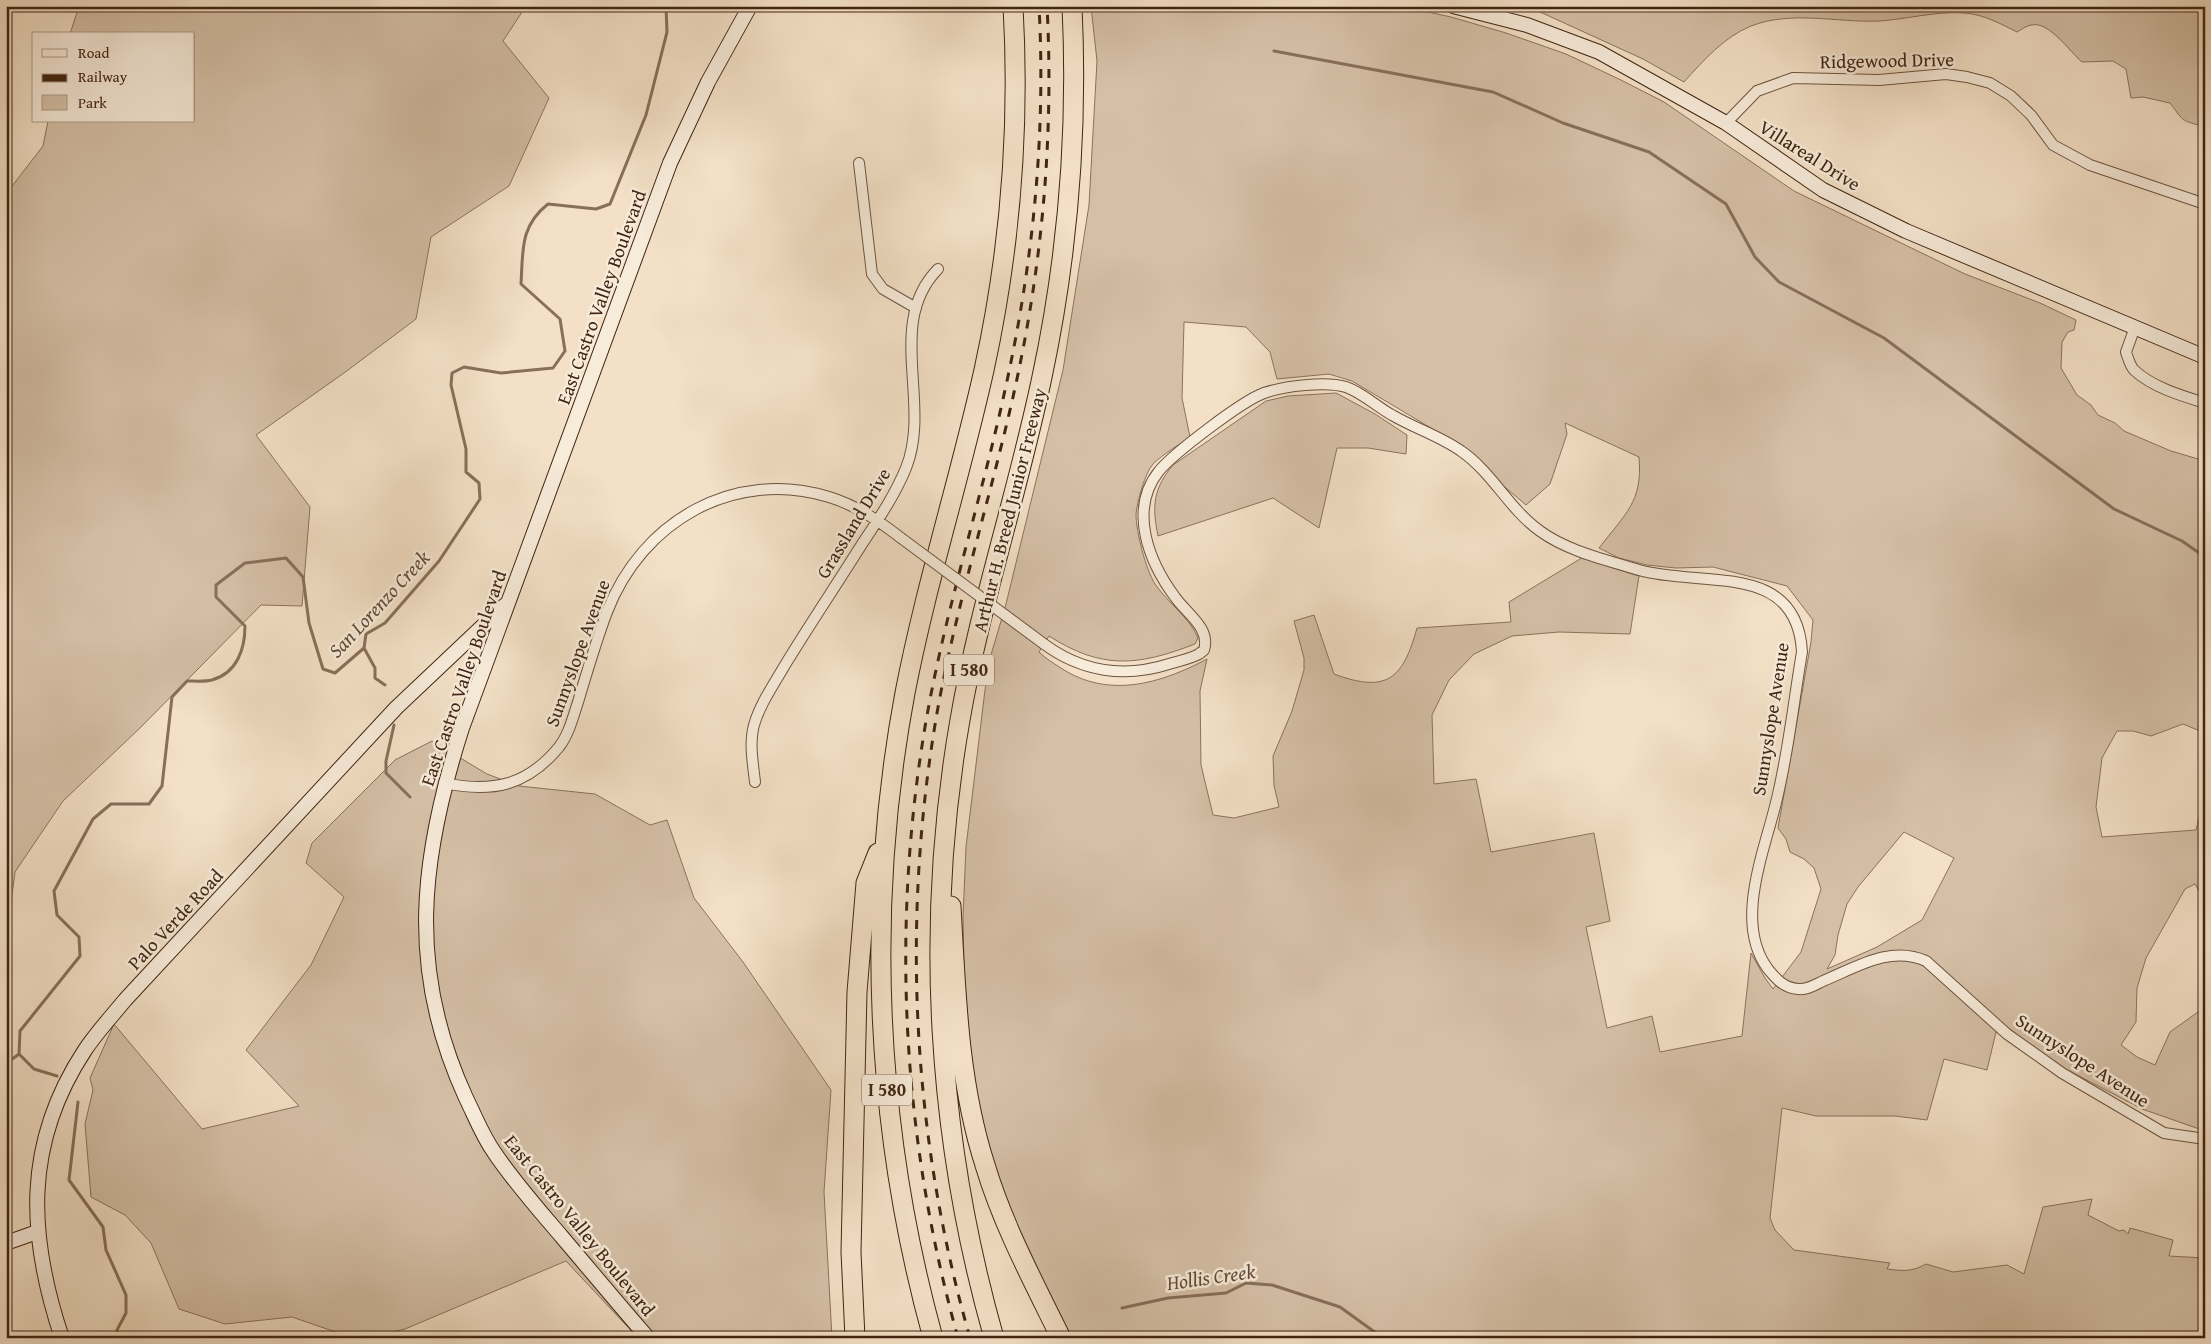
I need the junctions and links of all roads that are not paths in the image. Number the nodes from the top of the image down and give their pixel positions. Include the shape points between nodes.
1 (750, 6) edge
2 (1014, 6) edge
3 (1072, 6) edge
4 (1453, 6) edge
5 (1726, 123) junction
6 (859, 163) dead end
7 (2205, 204) edge
8 (938, 269) dead end
9 (916, 308) junction
10 (2135, 327) junction
11 (2205, 357) edge
12 (2205, 404) edge
13 (878, 520) junction
14 (508, 602) junction
15 (755, 782) dead end
16 (444, 783) junction
17 (946, 822) junction
18 (884, 838) junction
19 (2205, 1139) edge
20 (37, 1232) junction
21 (6, 1243) edge
22 (62, 1338) edge
23 (648, 1338) edge
24 (855, 1338) edge
25 (933, 1338) edge
26 (994, 1338) edge
27 (1061, 1338) edge

1 - 14 street, East Castro Valley Boulevard via 708,82 670,162
2 - 18 highway, I 580 via 1014,148 999,290 981,384 915,646 898,732
3 - 17 highway, Arthur H. Breed Junior Freeway / I 580 via 1072,137 1057,295 1037,401 970,667
4 - 5 street, Villareal Drive via 1527,25 1599,52
5 - 7 street, Ridgewood Drive via 1757,91 1793,78 1879,80 1946,74 1967,76 1990,83 2011,96 2031,115 2053,145 2083,161
5 - 10 street, Villareal Drive via 1823,190 1906,231
6 - 9 street via 872,274 883,289
8 - 9 street, Grassland Drive via 924,286
9 - 13 street, Grassland Drive via 910,349 916,409 915,436 905,470
10 - 11 street, Villareal Drive
10 - 12 street via 2126,352 2133,369 2174,392
13 - 15 street, Grassland Drive via 761,708 752,744
13 - 16 street, Sunnyslope Avenue via 836,499 784,488 737,494 712,501 691,512 650,542 620,583 607,611 570,725 560,745 546,761 510,784 478,788
13 - 19 street, Sunnyslope Avenue, bridge via 1044,644 1080,664 1122,672 1156,668 1199,654 1204,650 1205,638 1198,624 1161,577 1150,552 1144,529 1144,507 1151,483 1167,462 1263,393 1299,386 1347,387 1391,415 1462,451 1520,514 1562,544 1654,574 1734,581 1769,592 1786,603 1801,634 1802,652 1778,795 1766,836 1751,913 1757,948 1774,977 1782,984 1800,989 1882,956 1916,956 1926,961 2007,1034 2062,1072 2164,1133
14 - 16 street, East Castro Valley Boulevard
14 - 20 street, Palo Verde Road via 396,708 125,1000 86,1050 56,1104 44,1146 37,1184
16 - 23 street, East Castro Valley Boulevard via 429,860 425,943 431,994 450,1063 493,1152
17 - 26 highway, Arthur H. Breed Junior Freeway / I 580 via 939,946 945,1081 963,1210
17 - 27 highway via 959,1035 972,1115 1000,1210
18 - 24 highway via 866,883 858,973 851,1252
18 - 25 highway, I 580 via 881,974 888,1100 905,1216
20 - 21 street
20 - 22 street, Palo Verde Road via 49,1300

